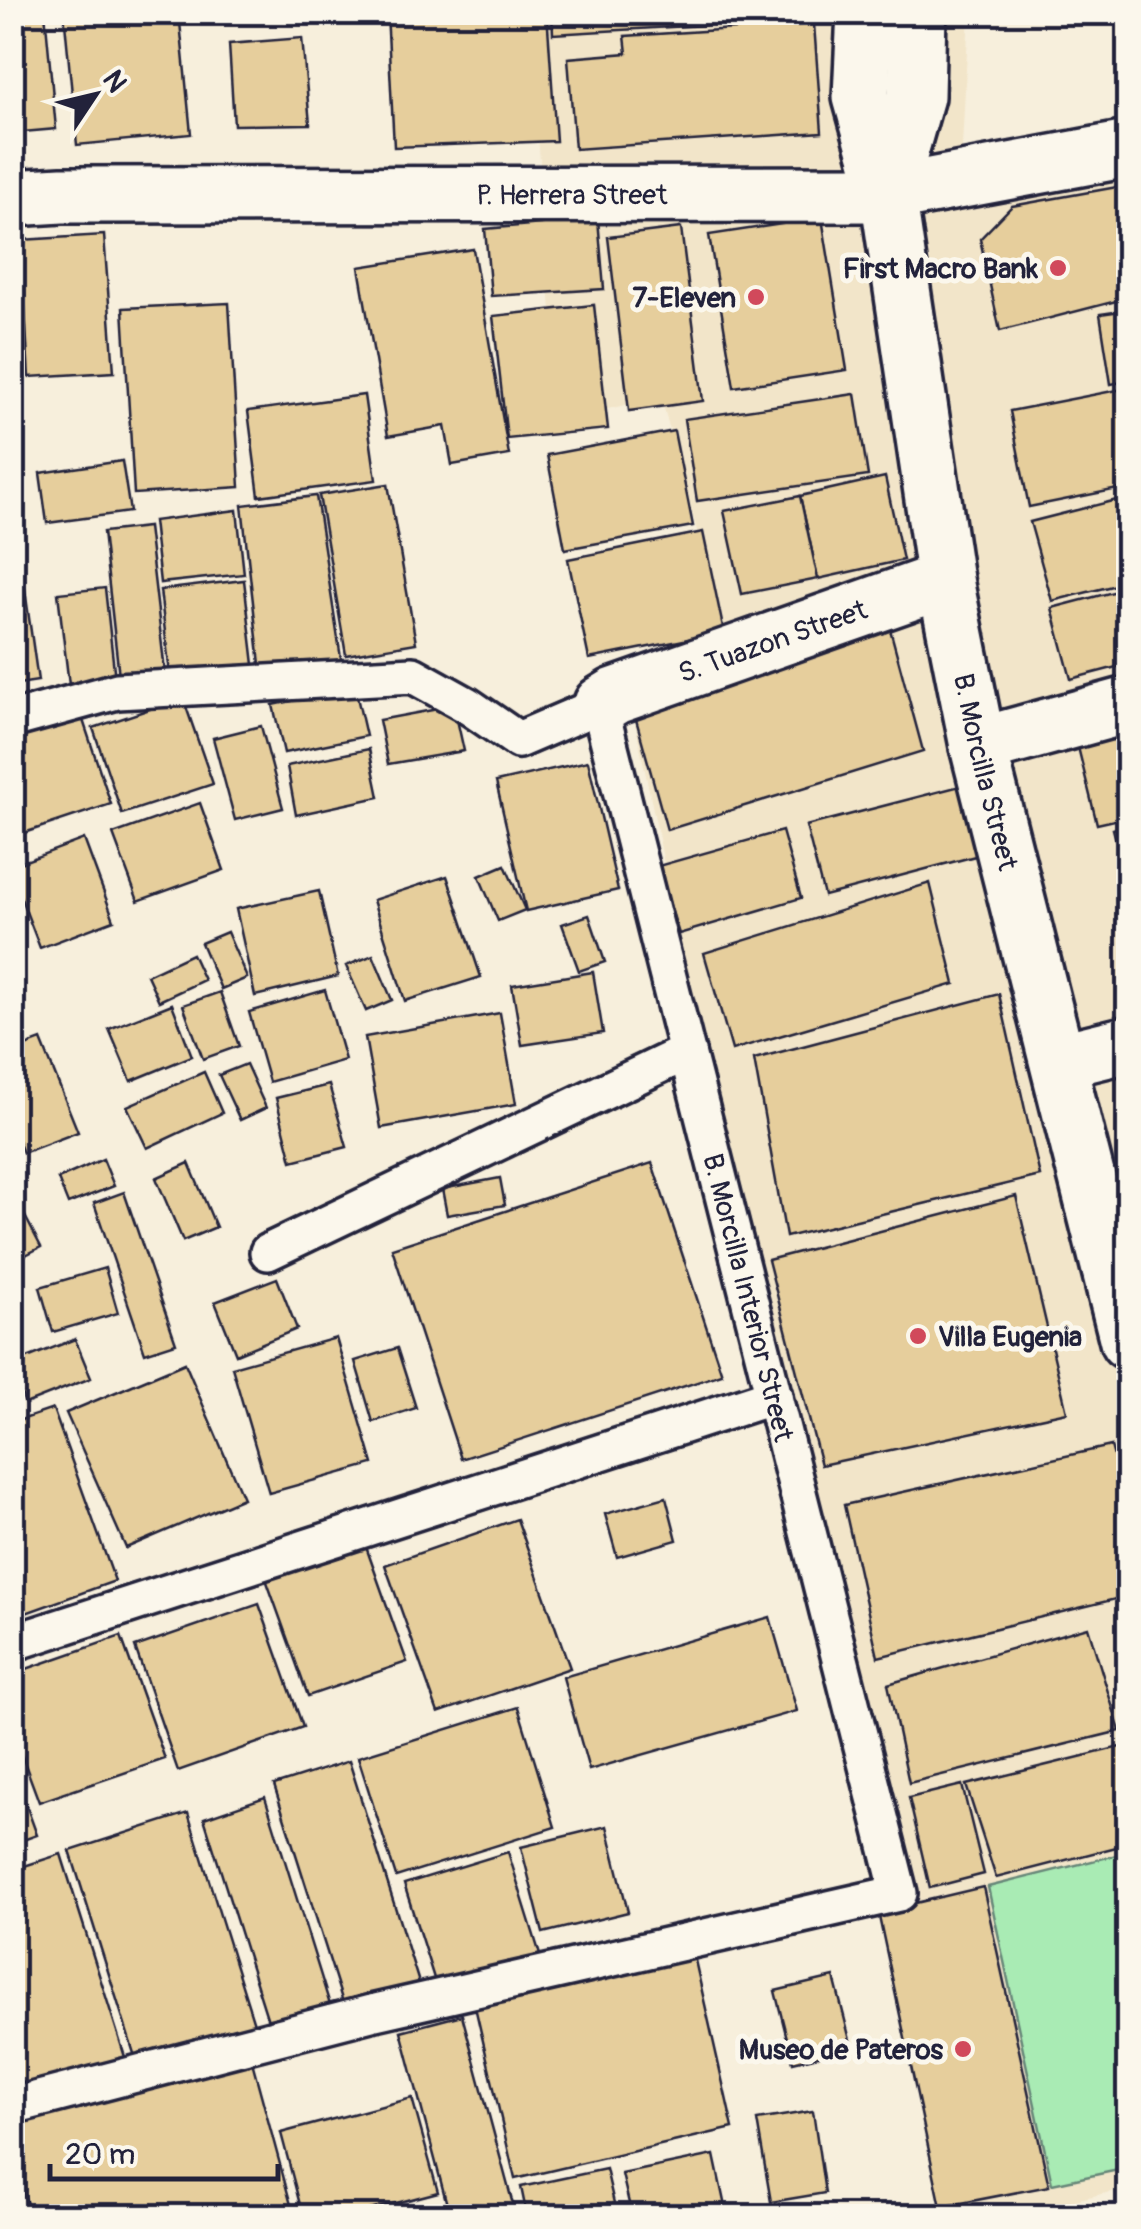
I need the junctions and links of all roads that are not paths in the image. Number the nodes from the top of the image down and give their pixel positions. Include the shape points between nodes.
1 (865, 12) edge
2 (918, 12) edge
3 (1128, 149) edge
4 (888, 194) junction
5 (12, 198) edge
6 (945, 580) junction
7 (602, 704) junction
8 (1128, 705) edge
9 (12, 720) edge
10 (978, 746) junction
11 (1128, 1044) edge
12 (687, 1052) junction
13 (1059, 1062) junction
14 (268, 1252) dead end
15 (1128, 1341) edge
16 (774, 1396) junction
17 (12, 1643) edge
18 (12, 2106) edge

1 - 4 main road, B. Morcilla Street via 861,97
2 - 4 main road, B. Morcilla Street via 916,96
3 - 4 main road, P. Herrera Street
4 - 5 main road, P. Herrera Street
4 - 6 main road, B. Morcilla Street
6 - 7 main road, S. Tuazon Street
6 - 10 main road, B. Morcilla Street
7 - 9 lane via 518,740 414,674 117,692
7 - 12 lane, B. Morcilla Interior Street
8 - 10 main road
10 - 13 main road, B. Morcilla Street
11 - 13 main road
12 - 14 lane
12 - 16 lane, B. Morcilla Interior Street
13 - 15 main road, B. Morcilla Street
16 - 17 lane
16 - 18 lane, B. Morcilla Interior Street via 899,1894 371,2013

